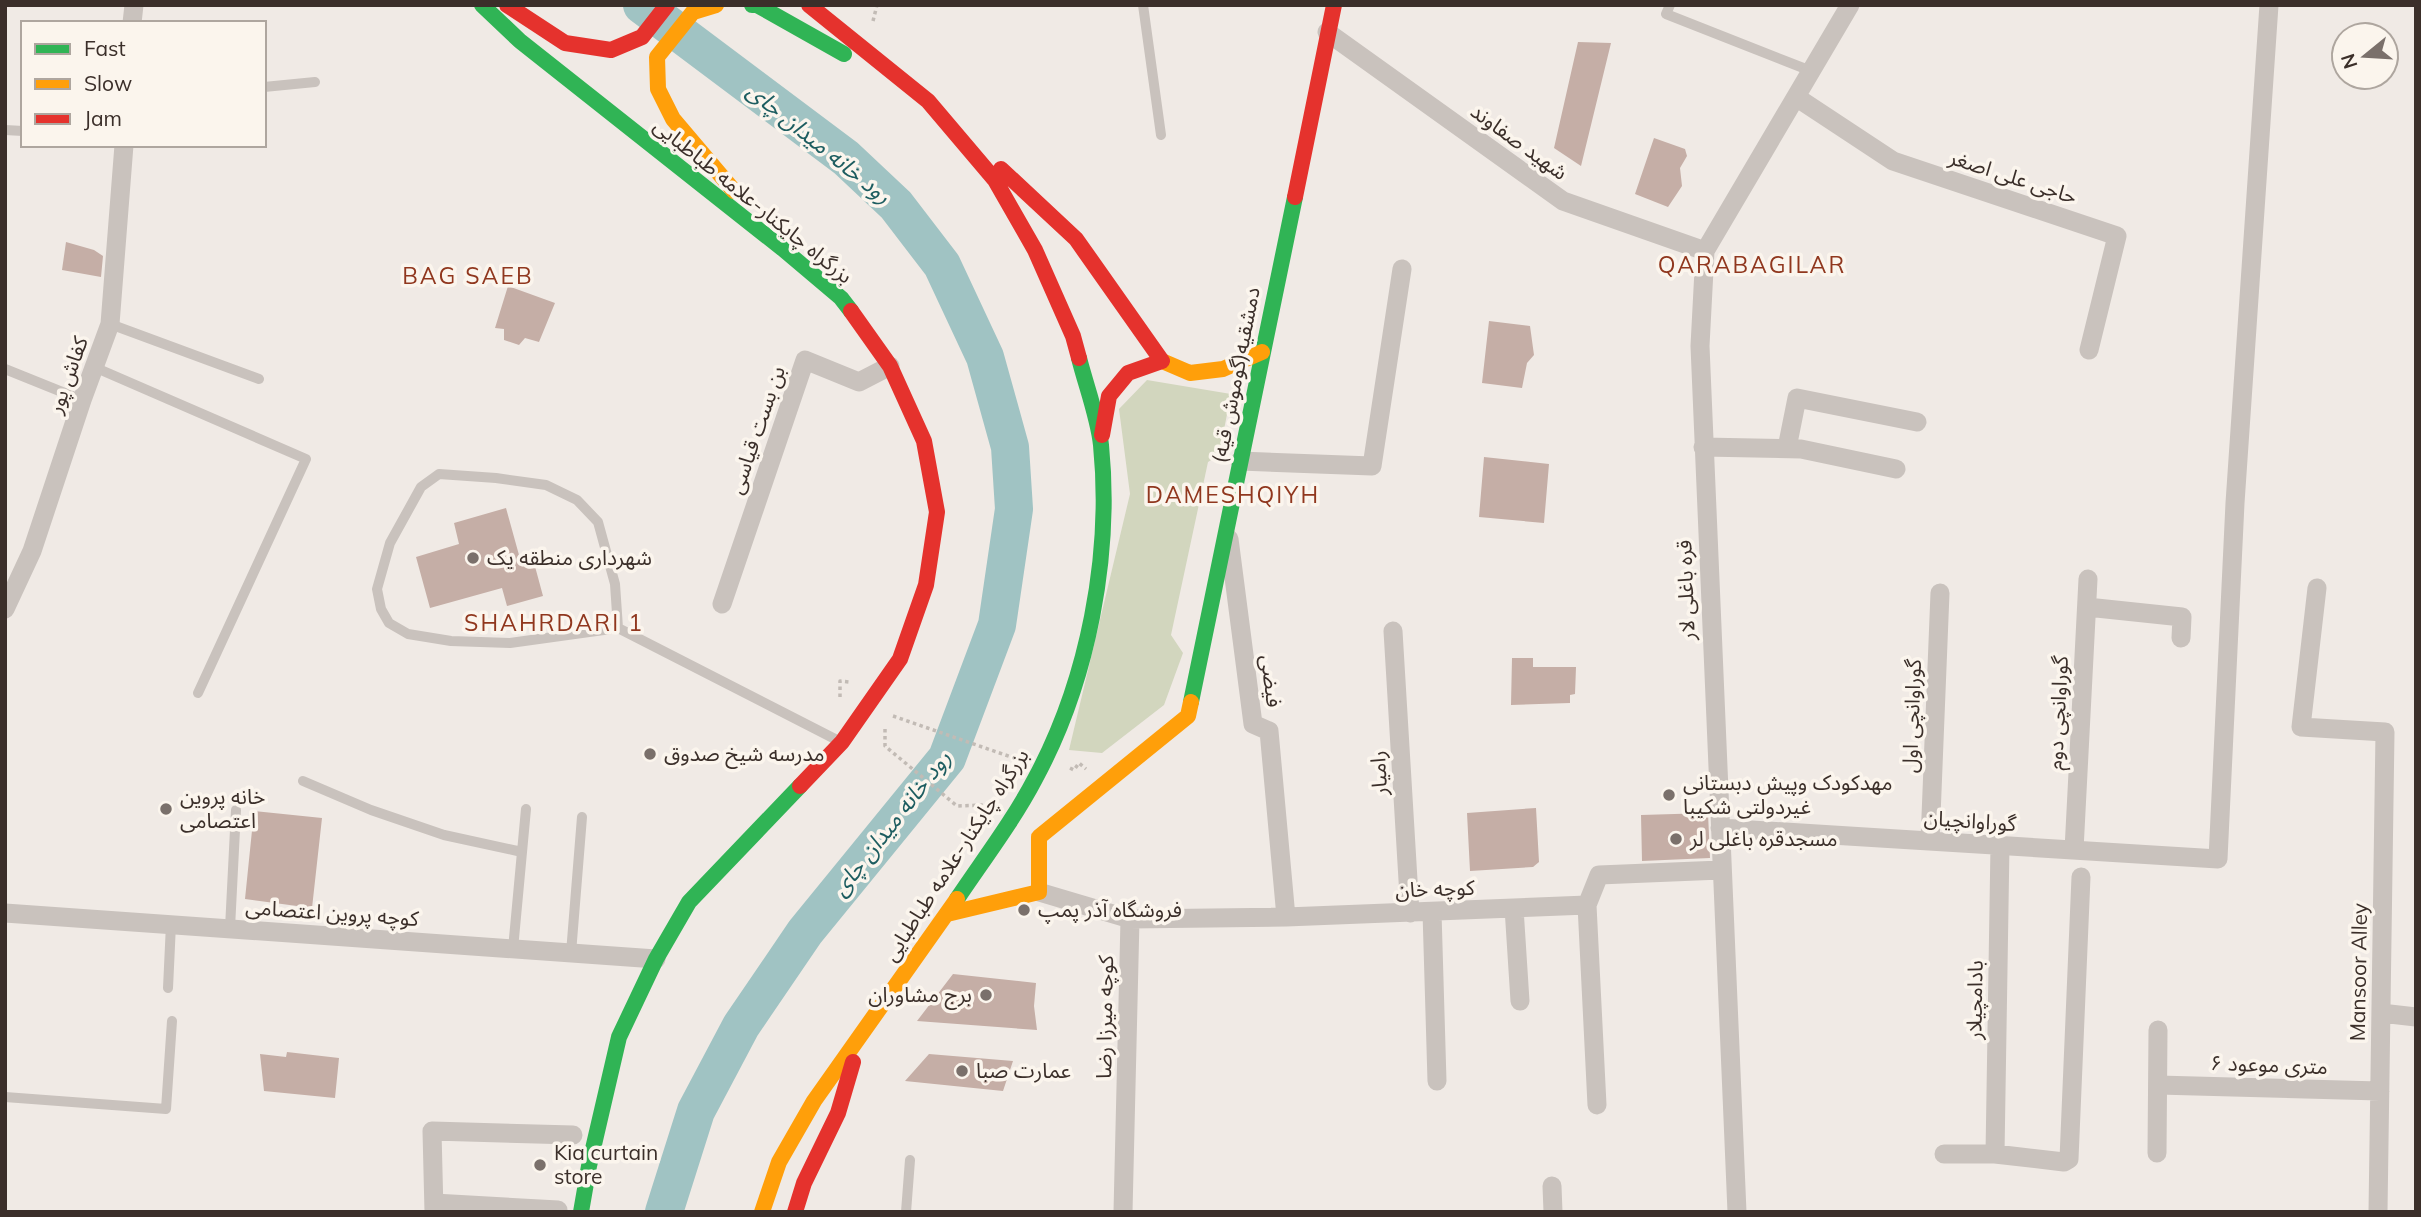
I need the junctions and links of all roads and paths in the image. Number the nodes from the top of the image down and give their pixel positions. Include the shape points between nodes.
1 (482, 5) edge
2 (507, 5) edge
3 (667, 5) edge
4 (716, 5) edge
5 (754, 5) edge
6 (809, 5) edge
7 (1143, 5) edge
8 (1334, 5) edge
9 (1670, 5) edge
10 (1850, 5) edge
11 (2269, 5) edge
12 (1327, 32) junction
13 (1811, 71) junction
14 (315, 82) dead end
15 (266, 87) edge
16 (1796, 97) junction
17 (928, 101) junction
18 (1161, 135) dead end
19 (124, 147) edge
20 (783, 249) junction
21 (1704, 251) junction
22 (1402, 269) dead end
23 (110, 324) junction
24 (2089, 350) dead end
25 (1262, 352) junction
26 (1162, 361) junction
27 (890, 366) junction
28 (94, 367) junction
29 (5, 369) edge
30 (259, 379) dead end
31 (82, 400) junction
32 (1917, 422) dead end
33 (1101, 443) junction
34 (1703, 447) junction
35 (1787, 448) junction
36 (1240, 461) junction
37 (1896, 469) dead end
38 (1227, 524) junction
39 (2088, 579) dead end
40 (2318, 588) dead end
41 (1940, 593) dead end
42 (722, 604) dead end
43 (2087, 607) junction
44 (5, 608) edge
45 (618, 628) junction
46 (1393, 631) dead end
47 (2181, 638) dead end
48 (198, 693) dead end
49 (839, 697) dead end
50 (852, 702) dead end
51 (890, 715) dead end
52 (842, 742) junction
53 (885, 746) dead end
54 (1016, 758) dead end
55 (1074, 770) dead end
56 (1083, 774) dead end
57 (303, 781) dead end
58 (957, 806) dead end
59 (526, 809) dead end
60 (236, 810) dead end
61 (582, 817) dead end
62 (1720, 828) junction
63 (1930, 841) junction
64 (2000, 845) junction
65 (2074, 850) junction
66 (523, 852) junction
67 (1721, 870) junction
68 (2081, 877) dead end
69 (1039, 892) junction
70 (1587, 905) junction
71 (1514, 908) junction
72 (1432, 912) junction
73 (5, 913) edge
74 (1410, 913) junction
75 (947, 914) junction
76 (1286, 917) junction
77 (1130, 919) junction
78 (171, 924) junction
79 (230, 928) junction
80 (513, 949) junction
81 (571, 953) junction
82 (656, 959) junction
83 (168, 988) dead end
84 (1520, 1001) dead end
85 (2381, 1013) junction
86 (2416, 1017) edge
87 (172, 1021) dead end
88 (2158, 1030) dead end
89 (862, 1035) junction
90 (619, 1037) junction
91 (1437, 1082) dead end
92 (2158, 1085) junction
93 (2380, 1091) junction
94 (5, 1097) edge
95 (1597, 1105) dead end
96 (576, 1129) joint
97 (2157, 1153) dead end
98 (1944, 1154) dead end
99 (1995, 1154) junction
100 (910, 1160) dead end
101 (1552, 1186) dead end
102 (558, 1206) edge
103 (434, 1207) edge
104 (581, 1212) edge
105 (762, 1212) edge
106 (795, 1212) edge
107 (906, 1212) edge
108 (1123, 1212) edge
109 (1553, 1212) edge
110 (1737, 1212) edge
111 (2378, 1212) edge

1 - 20 main road, بزرگراه چایکنار-علامه طباطبایی via 520,41
2 - 3 main road via 565,43 611,50 642,37
4 - 20 main road via 693,12 657,57 658,89 673,119
5 - 17 main road
6 - 17 main road, بزرگراه چایکنار-علامه طباطبایی
7 - 18 lane
8 - 12 main road, دمشقیه(گوموش قیه)
9 - 13 lane via 1666,14
10 - 13 street, قره باغلی لار
11 - 65 street, گوراوانچیان via 2235,503 2218,859
12 - 21 street, شهید صفاوند via 1563,201
12 - 25 main road, دمشقیه(گوموش قیه)
13 - 16 street, قره باغلی لار
14 - 15 lane
16 - 21 street, قره باغلی لار
16 - 24 street, حاجی علی اصغر via 1893,161 2117,236
17 - 26 main road via 1076,239
17 - 33 main road, بزرگراه چایکنار-علامه طباطبایی via 995,180 1035,250 1073,336
19 - 23 street, کفاش پور
20 - 27 main road, بزرگراه چایکنار-علامه طباطبایی via 841,298
21 - 34 street, قره باغلی لار via 1700,346
22 - 36 street via 1372,466
23 - 28 street, کفاش پور
23 - 30 lane
25 - 26 main road via 1223,369 1190,373
25 - 36 main road, دمشقیه(گوموش قیه)
26 - 33 main road via 1128,373 1109,396
27 - 42 street, بن بست قیاسی via 859,382 805,360
27 - 52 main road, بزرگراه چایکنار-علامه طباطبایی via 923,441 937,512 926,584 900,659
28 - 31 street, کفاش پور
28 - 48 lane via 306,459
29 - 31 lane
31 - 44 street, کفاش پور via 32,551
32 - 35 street via 1797,398
33 - 75 main road, بزرگراه چایکنار-علامه طباطبایی via 1104,527 1088,632 1070,703 1035,780
34 - 35 street
34 - 62 street, قره باغلی لار
35 - 37 street
36 - 38 main road, دمشقیه(گوموش قیه)
38 - 69 main road, دمشقیه(گوموش قیه) via 1188,716 1039,837
38 - 76 street, فیضی via 1253,724 1269,731
39 - 43 street, گوراوانچی دوم
40 - 85 street, Mansoor Alley via 2301,727 2385,732
41 - 63 street, گوراوانچی اول
43 - 47 street via 2182,617
43 - 65 street, گوراوانچی دوم
45 - 45 lane via 615,584 598,522 577,500 546,485 439,474 421,487 390,543 377,589 390,624 408,634 451,641 510,643
45 - 52 lane
46 - 74 street, رامیار
49 - 50 path
51 - 54 path
52 - 82 main road, بزرگراه چایکنار-علامه طباطبایی via 689,902
53 - 58 path
55 - 56 path via 1079,763 1087,768
57 - 66 lane via 444,835
59 - 66 lane
60 - 79 lane
61 - 81 lane
62 - 63 street, گوراوانچیان
62 - 67 street, قره باغلی لار
63 - 64 street, گوراوانچیان
64 - 65 street, گوراوانچیان
64 - 99 street, بادامچیلار
66 - 80 lane
67 - 70 street via 1599,875
67 - 110 street, قره باغلی لار
68 - 99 street via 2069,1159
69 - 75 main road
69 - 77 street
70 - 71 street, کوچه خان
70 - 95 street
71 - 72 street, کوچه خان
71 - 84 street
72 - 74 street, کوچه خان
72 - 91 street
73 - 78 street, کوچه پروین اعتصامی
74 - 76 street, کوچه خان
75 - 89 main road, بزرگراه چایکنار-علامه طباطبایی
76 - 77 street, کوچه خان
77 - 108 street, کوچه میرزا رضا
78 - 79 street, کوچه پروین اعتصامی
78 - 83 lane
79 - 80 street, کوچه پروین اعتصامی
80 - 81 street, کوچه پروین اعتصامی
81 - 82 street, کوچه پروین اعتصامی
82 - 90 main road, بزرگراه چایکنار-علامه طباطبایی
85 - 86 street
85 - 93 street, Mansoor Alley
87 - 94 lane via 166,1109
88 - 92 street
89 - 105 main road, بزرگراه چایکنار-علامه طباطبایی via 814,1101 779,1162
89 - 106 main road via 838,1113
90 - 96 main road
90 - 104 main road, بزرگراه چایکنار-علامه طباطبایی
92 - 93 street, ۶ متری موعود
92 - 97 street
93 - 111 street, Mansoor Alley
96 - 103 street via 432,1131
98 - 99 street
100 - 107 lane
101 - 109 street
102 - 103 street

